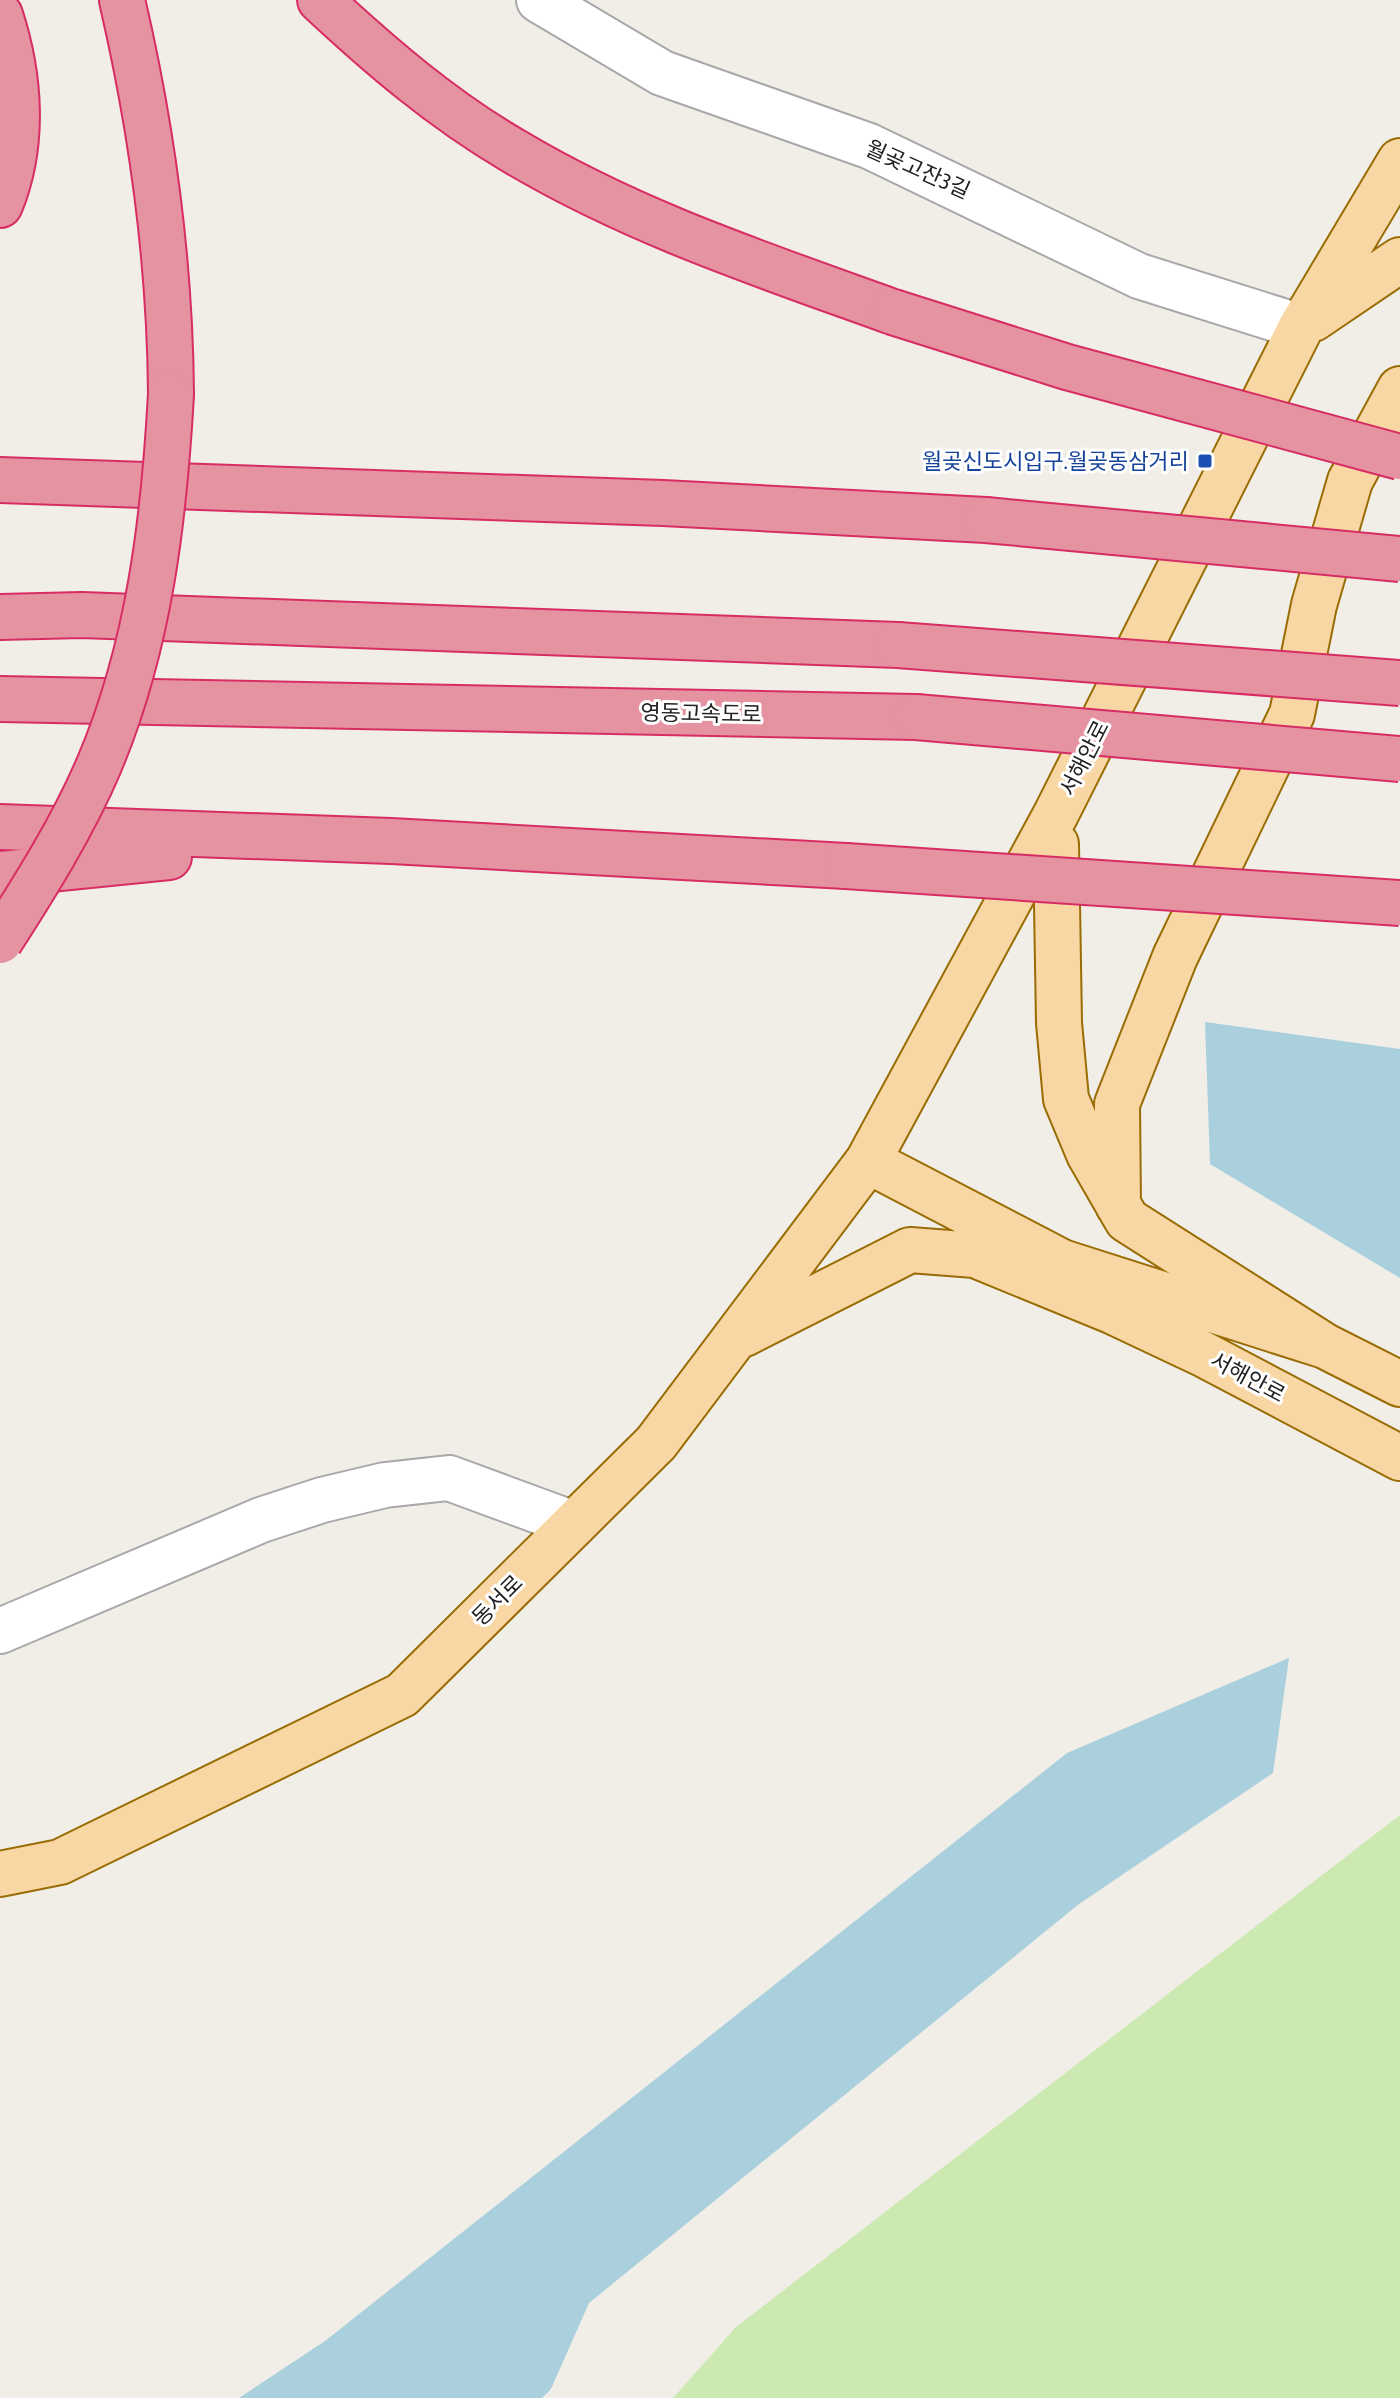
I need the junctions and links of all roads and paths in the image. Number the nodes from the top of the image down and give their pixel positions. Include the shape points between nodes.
1 (122, 0) edge
2 (320, 0) edge
3 (539, 0) edge
4 (0, 15) edge
5 (1400, 161) edge
6 (0, 205) edge
7 (1400, 260) edge
8 (1301, 327) junction
9 (1400, 389) edge
10 (1400, 457) edge
11 (0, 480) edge
12 (1400, 559) edge
13 (0, 617) edge
14 (1400, 683) edge
15 (0, 699) edge
16 (1400, 759) edge
17 (1056, 814) junction
18 (0, 827) edge
19 (391, 841) junction
20 (0, 874) edge
21 (1400, 903) edge
22 (0, 941) edge
23 (868, 1161) junction
24 (1118, 1205) junction
25 (1062, 1262) junction
26 (1114, 1312) junction
27 (733, 1339) junction
28 (1325, 1346) junction
29 (1400, 1384) edge
30 (1400, 1458) edge
31 (574, 1524) junction
32 (3, 1624) edge
33 (0, 1874) edge

1 - 22 highway, bridge via 161,217 171,323 161,523 131,675 98,766
2 - 10 highway, bridge via 433,98 510,150 658,225 893,312 1067,367
3 - 8 street, 월곶고잔3길 via 662,73 869,146 1139,276
4 - 6 highway via 12,51 17,95 16,142
5 - 8 main road, 서해안로
7 - 8 main road
8 - 17 main road, 서해안로
9 - 24 main road via 1350,481 1314,605 1292,714 1175,957 1117,1104
11 - 12 highway, bridge via 986,520
13 - 14 highway, bridge via 82,615 898,645
15 - 16 highway, 영동고속도로, bridge via 916,717
17 - 23 main road, 서해안로
17 - 24 main road via 1059,1023 1066,1099
18 - 19 highway
19 - 20 highway
19 - 21 highway, bridge
23 - 25 main road, 서해안로
23 - 27 main road, 동서로
24 - 28 main road via 1127,1220
25 - 26 main road, 서해안로
25 - 28 main road, 서해안로
26 - 27 main road via 975,1255 910,1250
26 - 30 main road, 서해안로
27 - 31 main road, 동서로 via 656,1443
28 - 29 main road, 서해안로
31 - 32 street via 449,1478 385,1485 261,1520
31 - 33 main road, 동서로 via 402,1695 60,1862

